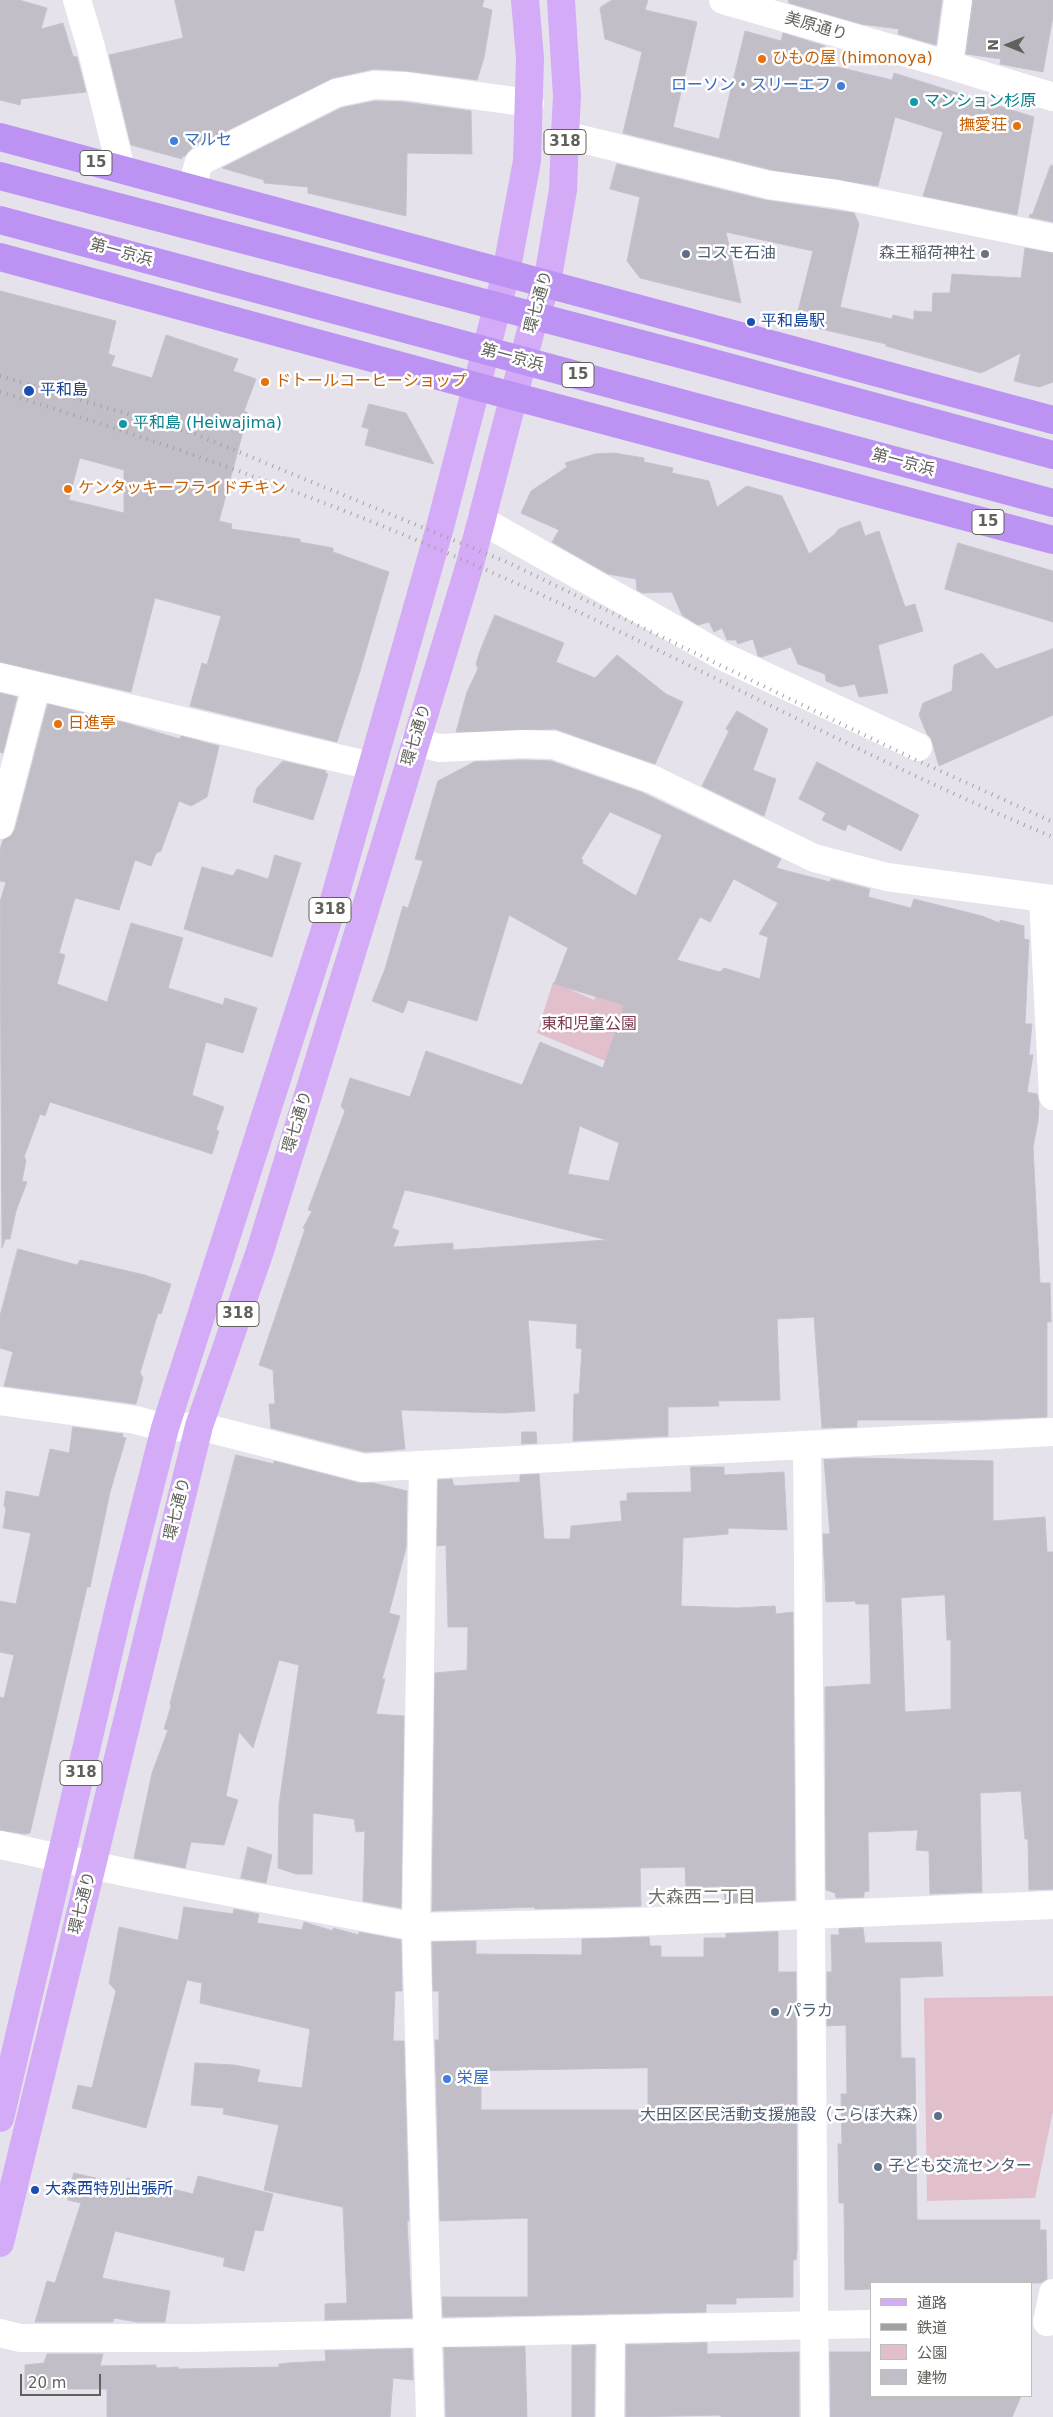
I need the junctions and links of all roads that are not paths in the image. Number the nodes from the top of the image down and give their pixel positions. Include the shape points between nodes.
1 (76, 0) edge
2 (525, 0) edge
3 (560, 0) edge
4 (723, 0) edge
5 (958, 0) edge
6 (782, 8) edge
7 (949, 65) junction
8 (1053, 97) edge
9 (530, 103) junction
10 (565, 135) junction
11 (0, 137) edge
12 (121, 169) junction
13 (0, 176) edge
14 (192, 187) junction
15 (225, 197) junction
16 (0, 220) edge
17 (1053, 238) edge
18 (0, 257) edge
19 (506, 273) junction
20 (547, 283) junction
21 (491, 328) junction
22 (529, 338) junction
23 (475, 386) junction
24 (514, 396) junction
25 (1053, 420) edge
26 (1053, 455) edge
27 (922, 503) junction
28 (1053, 503) edge
29 (481, 520) junction
30 (1052, 535) edge
31 (0, 677) edge
32 (36, 687) junction
33 (415, 742) junction
34 (918, 747) dead end
35 (371, 766) junction
36 (0, 825) edge
37 (1048, 899) edge
38 (1053, 1096) edge
39 (0, 1400) edge
40 (200, 1426) junction
41 (165, 1428) junction
42 (1053, 1432) edge
43 (806, 1446) junction
44 (422, 1465) junction
45 (0, 1845) edge
46 (62, 1858) junction
47 (92, 1866) junction
48 (1053, 1905) edge
49 (810, 1916) junction
50 (416, 1927) junction
51 (0, 2118) edge
52 (0, 2243) edge
53 (1053, 2293) edge
54 (1044, 2322) edge
55 (814, 2324) junction
56 (870, 2324) edge
57 (611, 2329) junction
58 (0, 2333) edge
59 (428, 2333) junction
60 (430, 2417) edge
61 (610, 2417) edge
62 (814, 2417) edge

1 - 12 street
2 - 9 main road, 環七通り / 318
3 - 10 main road, 環七通り / 318 via 567,96
4 - 6 street, 美原通り
5 - 7 street
6 - 7 street, 美原通り
7 - 8 street, 美原通り
9 - 14 street via 405,86 374,85 336,93 200,162
9 - 19 main road, 環七通り / 318 via 527,161
10 - 17 street via 769,185 837,194
10 - 20 main road, 環七通り / 318 via 563,190
11 - 12 highway, 15
12 - 14 highway, 15
13 - 26 highway, 15
14 - 15 highway, 15
15 - 19 highway, 15
15 - 21 highway via 266,234 386,297
16 - 28 highway, 第一京浜 / 15
18 - 23 highway, 15
19 - 20 highway, 15
19 - 21 main road, 環七通り / 318
20 - 22 main road, 環七通り / 318
20 - 25 highway, 15
21 - 22 highway
21 - 23 main road, 環七通り / 318
22 - 24 main road, 環七通り / 318
22 - 27 highway, 15 via 690,387 881,463
23 - 24 highway, 15
23 - 35 main road, 環七通り / 318 via 440,527
24 - 27 highway, 15
24 - 29 main road, 環七通り / 318
27 - 30 highway, 15
29 - 33 main road, 環七通り / 318
29 - 34 street via 724,657
31 - 32 street
32 - 35 street
32 - 36 street
33 - 37 street via 439,748 554,745 654,780 814,858 887,877
33 - 40 main road, 環七通り / 318 via 260,1251
35 - 41 main road, 環七通り / 318 via 330,914
37 - 38 street
39 - 41 street via 136,1420
40 - 41 street
40 - 44 street via 363,1468
40 - 47 main road, 環七通り / 318
41 - 46 main road, 環七通り / 318 via 120,1604
42 - 43 street
43 - 44 street
43 - 49 street
44 - 50 street
45 - 46 street
46 - 47 street
46 - 51 main road, 環七通り / 318
47 - 50 street
47 - 52 main road, 環七通り / 318
48 - 49 street
49 - 50 street
49 - 55 street
50 - 59 street
53 - 54 street
55 - 56 street
55 - 57 street
55 - 62 street
57 - 59 street
57 - 61 street
58 - 59 street via 20,2338 190,2338
59 - 60 street

